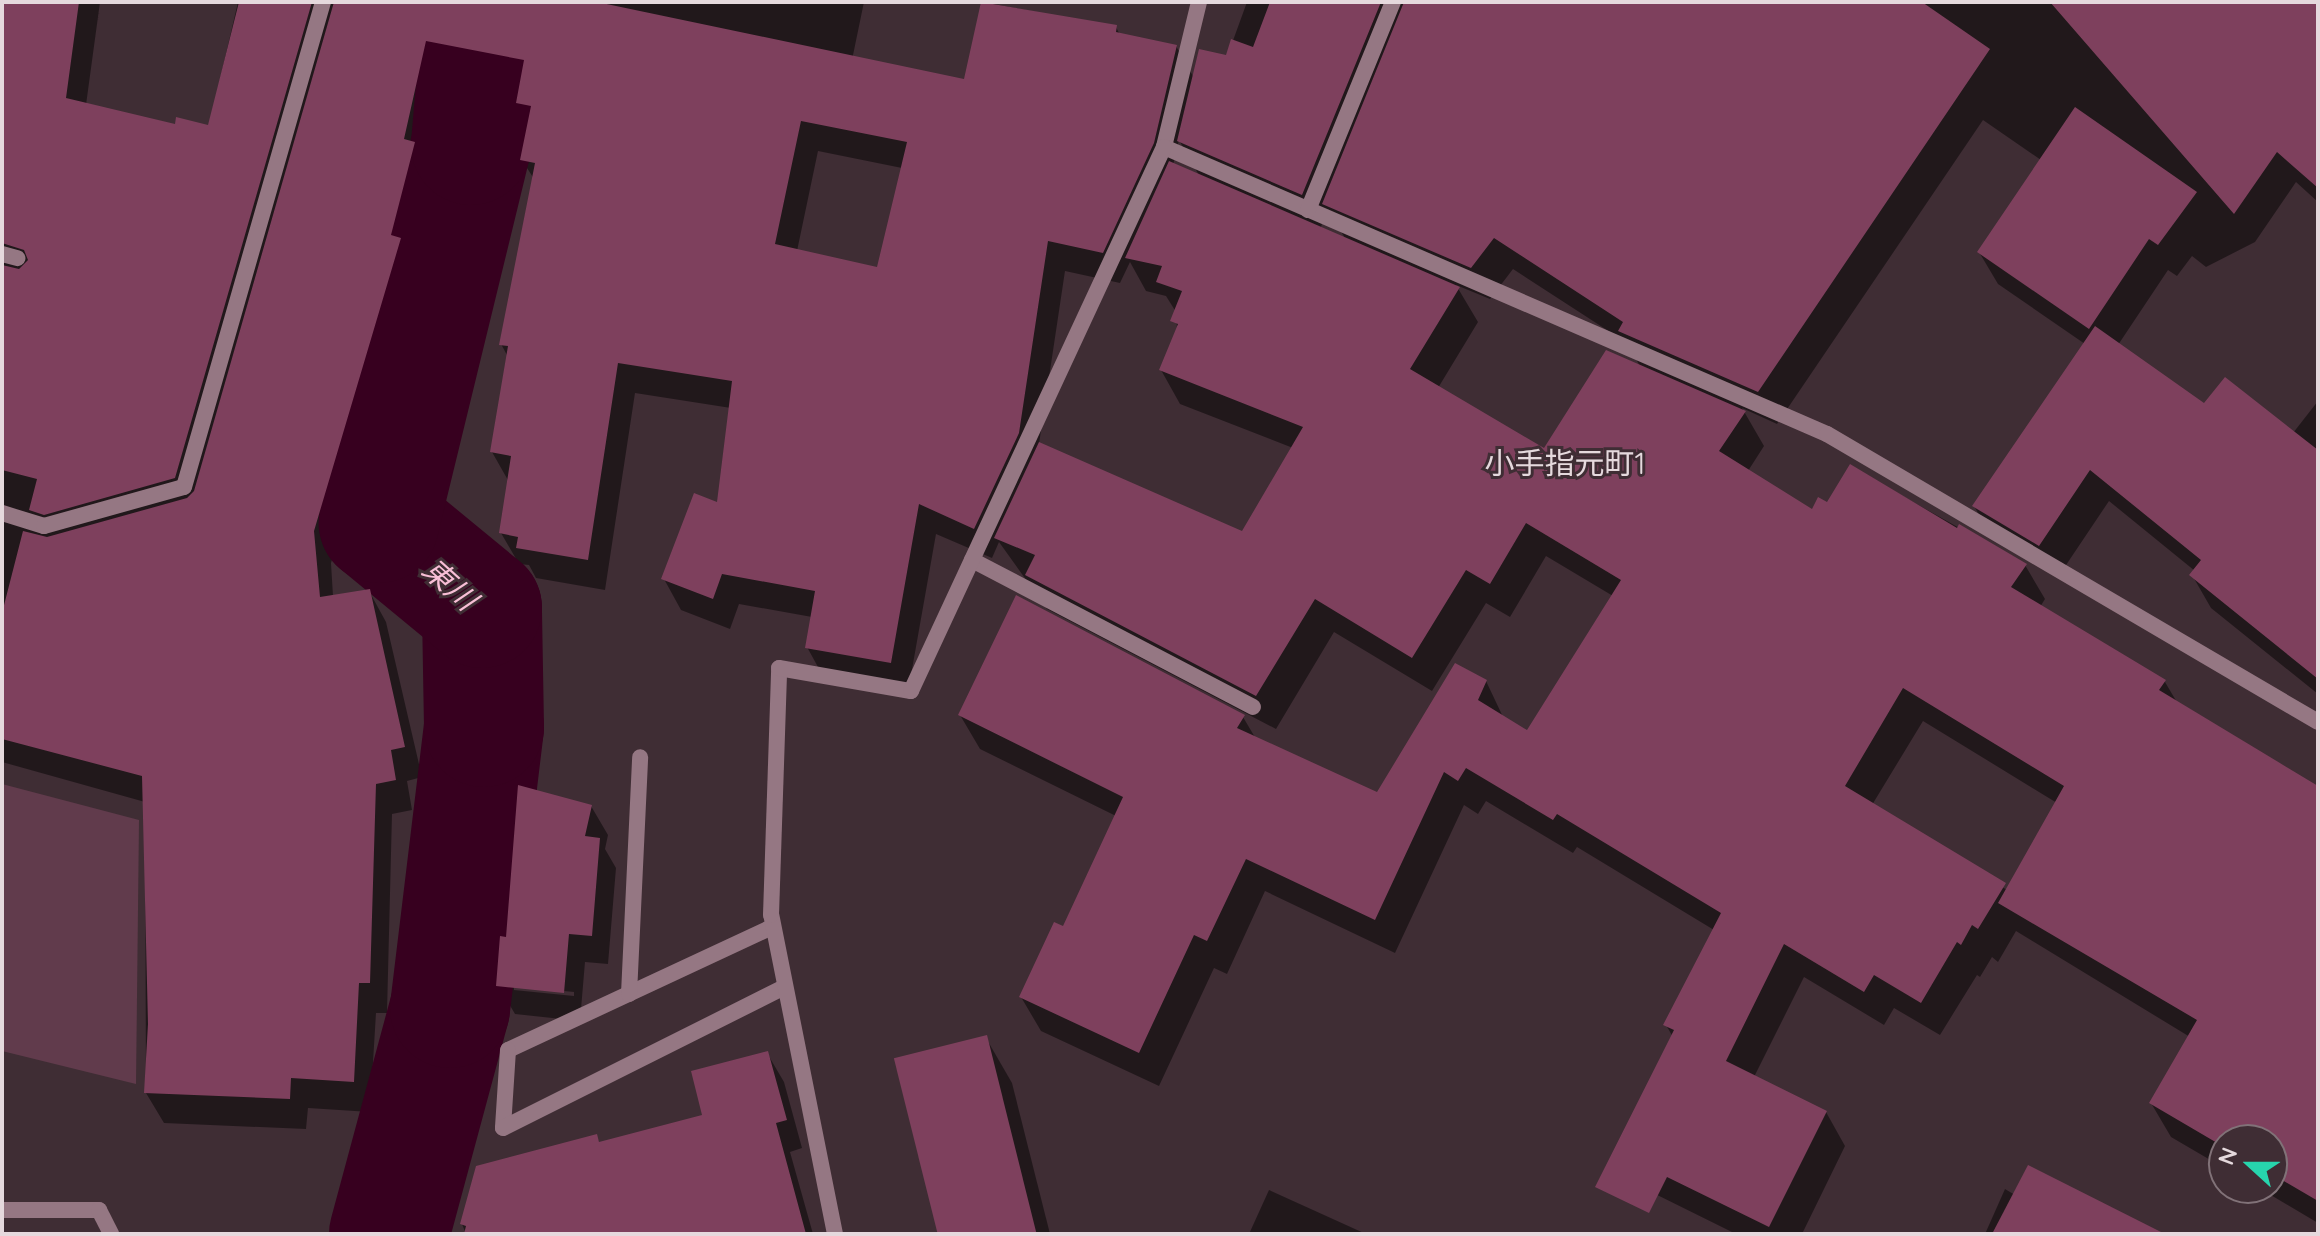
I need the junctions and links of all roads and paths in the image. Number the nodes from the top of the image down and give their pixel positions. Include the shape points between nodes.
1 (323, 2) edge
2 (1199, 2) edge
3 (1393, 2) edge
4 (1164, 147) junction
5 (1308, 210) junction
6 (2, 513) edge
7 (972, 560) junction
8 (1253, 707) dead end
9 (2318, 722) edge
10 (640, 757) dead end
11 (772, 927) junction
12 (785, 987) junction
13 (629, 994) junction
14 (2, 1210) edge
15 (111, 1234) edge
16 (835, 1234) edge

1 - 6 street via 184,487 44,526
2 - 4 street
3 - 5 street
4 - 5 street
4 - 7 street
5 - 9 street via 1827,434
7 - 8 street
7 - 11 street via 911,691 779,668
10 - 13 street
11 - 12 street
11 - 13 street
12 - 13 street via 503,1128 508,1050
12 - 16 street
14 - 15 street via 99,1210

